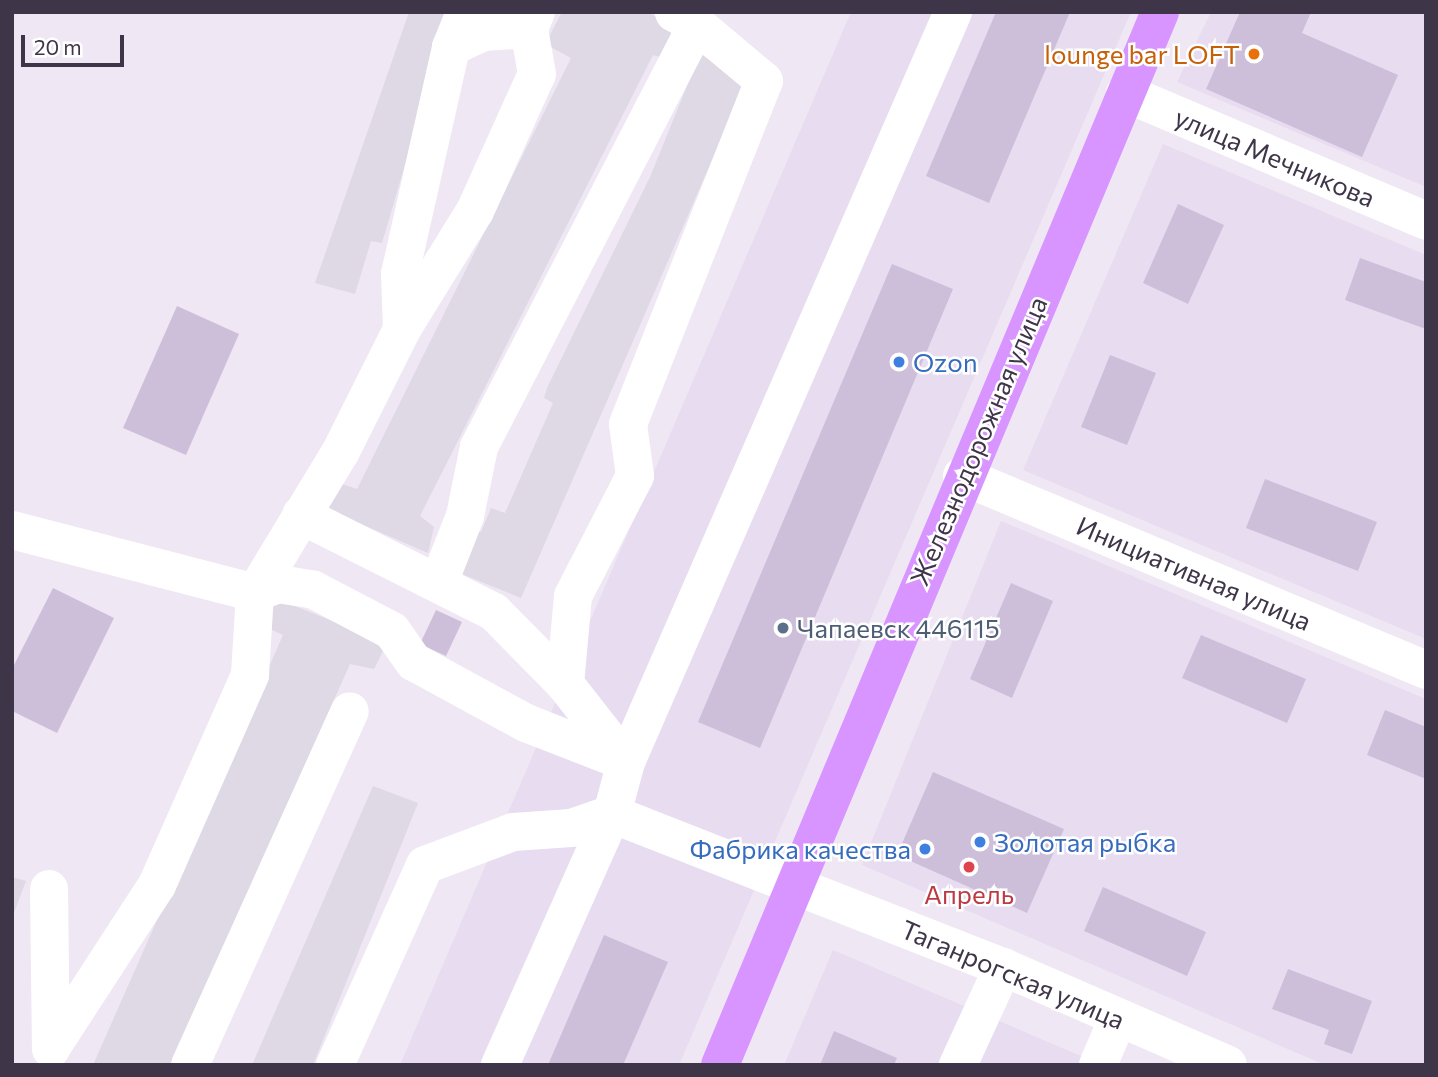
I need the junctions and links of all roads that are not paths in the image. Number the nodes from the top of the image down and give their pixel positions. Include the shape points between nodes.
1 (465, 12) edge
2 (953, 12) edge
3 (1160, 12) edge
4 (533, 21) edge
5 (705, 23) edge
6 (451, 47) junction
7 (1125, 93) junction
8 (1426, 221) edge
9 (402, 329) junction
10 (962, 476) junction
11 (301, 515) junction
12 (12, 530) edge
13 (439, 582) junction
14 (255, 593) junction
15 (1426, 670) edge
16 (565, 684) junction
17 (350, 711) dead end
18 (626, 762) junction
19 (612, 814) junction
20 (796, 887) junction
21 (49, 889) dead end
22 (1003, 967) junction
23 (1118, 1018) junction
24 (50, 1055) edge
25 (190, 1065) edge
26 (335, 1065) edge
27 (500, 1065) edge
28 (720, 1065) edge
29 (958, 1065) edge
30 (1098, 1065) edge
31 (1228, 1065) edge

1 - 6 street
2 - 18 street
3 - 7 main road, Железнодорожная улица
4 - 6 street via 483,32
4 - 9 street via 537,75 475,211
5 - 13 street via 479,447 465,516
5 - 16 street via 764,81 628,424 635,476 573,596
6 - 9 street via 400,274
7 - 8 street, улица Мечникова
7 - 10 main road, Железнодорожная улица
9 - 11 street via 341,451
10 - 15 street, Инициативная улица
10 - 20 main road, Железнодорожная улица
11 - 13 street
11 - 14 street
12 - 14 street
13 - 16 street via 494,612
14 - 18 street via 278,584 314,590 392,631 414,662 526,723
14 - 24 street via 250,675 157,886
16 - 18 street
17 - 25 street
18 - 19 street
19 - 20 street, Таганрогская улица
19 - 26 street via 571,828 513,832 425,865
19 - 27 street
20 - 22 street, Таганрогская улица
20 - 28 main road, Железнодорожная улица
21 - 24 street
22 - 23 street, Таганрогская улица
22 - 29 street
23 - 30 street
23 - 31 street, Таганрогская улица

